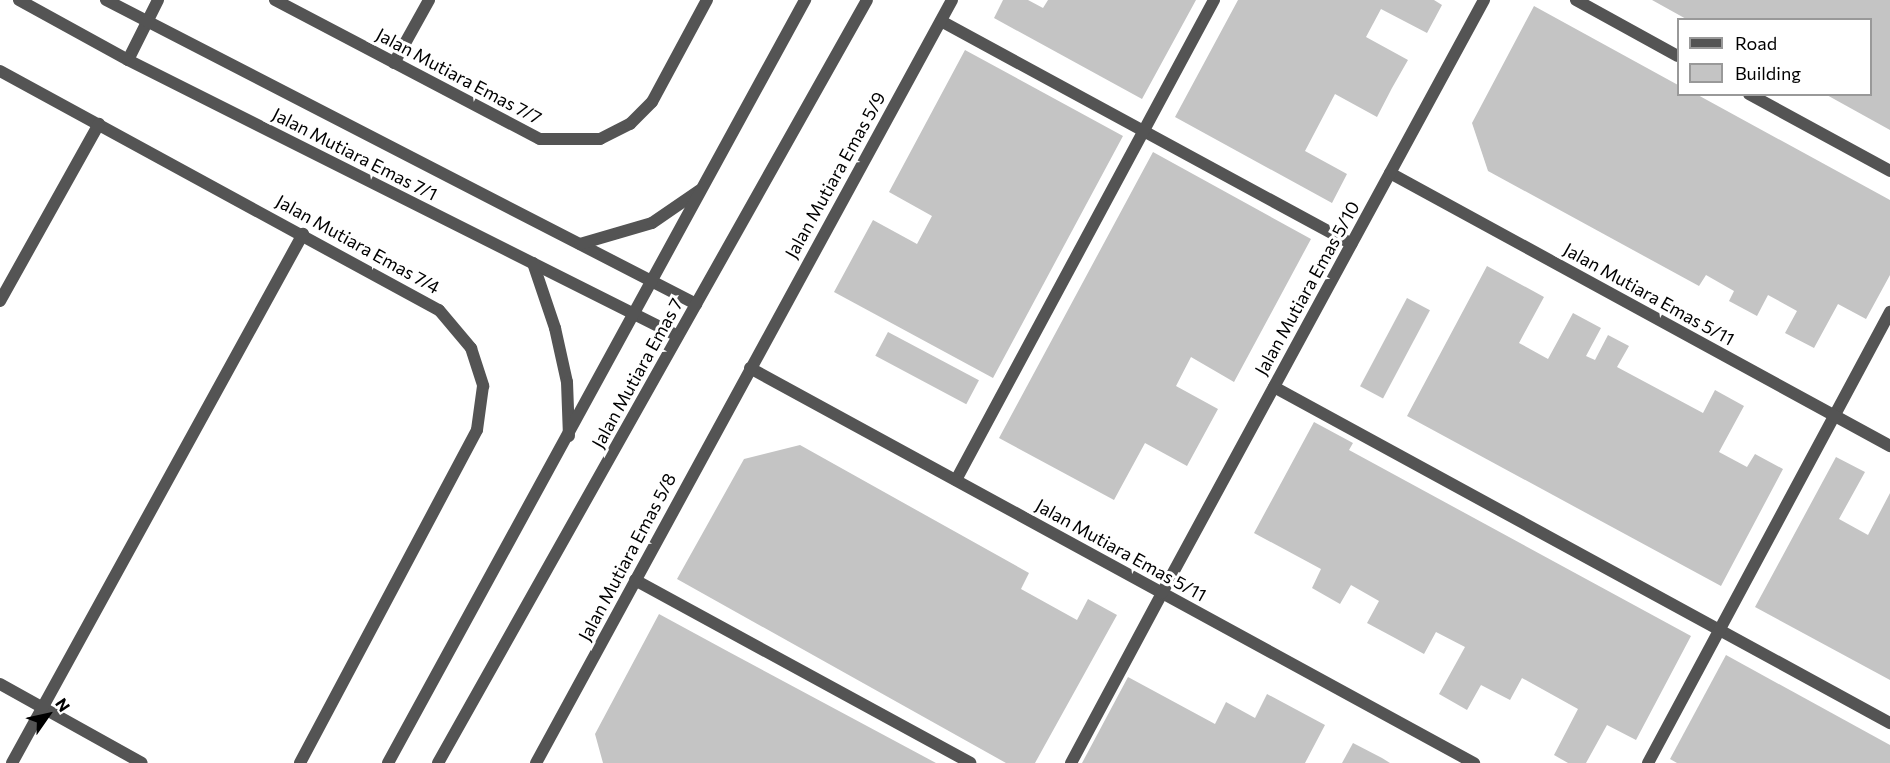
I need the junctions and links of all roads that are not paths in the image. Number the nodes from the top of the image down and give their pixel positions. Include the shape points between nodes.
1 (19, 0) edge
2 (106, 0) edge
3 (158, 0) edge
4 (275, 0) edge
5 (429, 0) edge
6 (707, 0) edge
7 (805, 0) edge
8 (867, 0) edge
9 (952, 0) edge
10 (1214, 0) edge
11 (1484, 0) edge
12 (1575, 0) edge
13 (941, 21) junction
14 (147, 23) junction
15 (1677, 55) edge
16 (128, 60) junction
17 (394, 63) junction
18 (0, 71) edge
19 (1753, 96) edge
20 (99, 124) junction
21 (1144, 131) junction
22 (1890, 171) edge
23 (1390, 173) junction
24 (703, 188) junction
25 (303, 234) junction
26 (580, 244) junction
27 (1351, 244) junction
28 (533, 263) junction
29 (652, 281) junction
30 (0, 301) edge
31 (696, 304) junction
32 (1890, 312) edge
33 (634, 314) junction
34 (678, 336) junction
35 (750, 368) junction
36 (1274, 387) junction
37 (1835, 416) junction
38 (569, 437) junction
39 (1890, 446) edge
40 (956, 480) junction
41 (635, 580) junction
42 (1162, 593) junction
43 (1720, 630) junction
44 (0, 684) edge
45 (43, 708) junction
46 (1890, 723) edge
47 (12, 763) edge
48 (142, 763) edge
49 (300, 763) edge
50 (388, 763) edge
51 (438, 763) edge
52 (536, 763) edge
53 (970, 763) edge
54 (1071, 763) edge
55 (1474, 763) edge
56 (1648, 763) edge

1 - 16 street, Jalan Mutiara Emas 7/1
2 - 14 street, Jalan Mutiara Emas 7/1
3 - 14 street
4 - 17 street, Jalan Mutiara Emas 7/7
5 - 17 street
6 - 17 street, Jalan Mutiara Emas 7/7 via 652,102 630,124 600,139 540,140
7 - 24 street, Jalan Mutiara Emas 7
8 - 31 street, Jalan Mutiara Emas 7
9 - 13 street, Jalan Mutiara Emas 5/9
10 - 21 street
11 - 23 street, Jalan Mutiara Emas 5/10
12 - 15 street
13 - 21 street
13 - 35 street, Jalan Mutiara Emas 5/9
14 - 16 street
14 - 26 street, Jalan Mutiara Emas 7/1
16 - 28 street, Jalan Mutiara Emas 7/1
18 - 20 street, Jalan Mutiara Emas 7/4
19 - 22 street
20 - 25 street, Jalan Mutiara Emas 7/4
20 - 30 street
21 - 27 street
21 - 40 street
23 - 27 street, Jalan Mutiara Emas 5/10
23 - 37 street, Jalan Mutiara Emas 5/11
24 - 26 street via 652,223
24 - 29 street, Jalan Mutiara Emas 7
25 - 45 street
25 - 49 street, Jalan Mutiara Emas 7/4 via 439,310 471,348 483,386 477,430
26 - 29 street, Jalan Mutiara Emas 7/1
27 - 36 street, Jalan Mutiara Emas 5/10
28 - 33 street, Jalan Mutiara Emas 7/1
28 - 38 street via 555,328 567,382
29 - 31 street, Jalan Mutiara Emas 7/1
29 - 33 street, Jalan Mutiara Emas 7
31 - 34 street, Jalan Mutiara Emas 7
32 - 37 street
33 - 34 street, Jalan Mutiara Emas 7/1
33 - 38 street, Jalan Mutiara Emas 7
34 - 51 street, Jalan Mutiara Emas 7
35 - 40 street, Jalan Mutiara Emas 5/11
35 - 41 street, Jalan Mutiara Emas 5/8
36 - 42 street, Jalan Mutiara Emas 5/10
36 - 43 street
37 - 39 street, Jalan Mutiara Emas 5/11
37 - 43 street
38 - 50 street, Jalan Mutiara Emas 7
40 - 42 street, Jalan Mutiara Emas 5/11
41 - 52 street, Jalan Mutiara Emas 5/8
41 - 53 street
42 - 54 street, Jalan Mutiara Emas 5/10
42 - 55 street, Jalan Mutiara Emas 5/11
43 - 46 street
43 - 56 street
44 - 45 street
45 - 47 street
45 - 48 street

